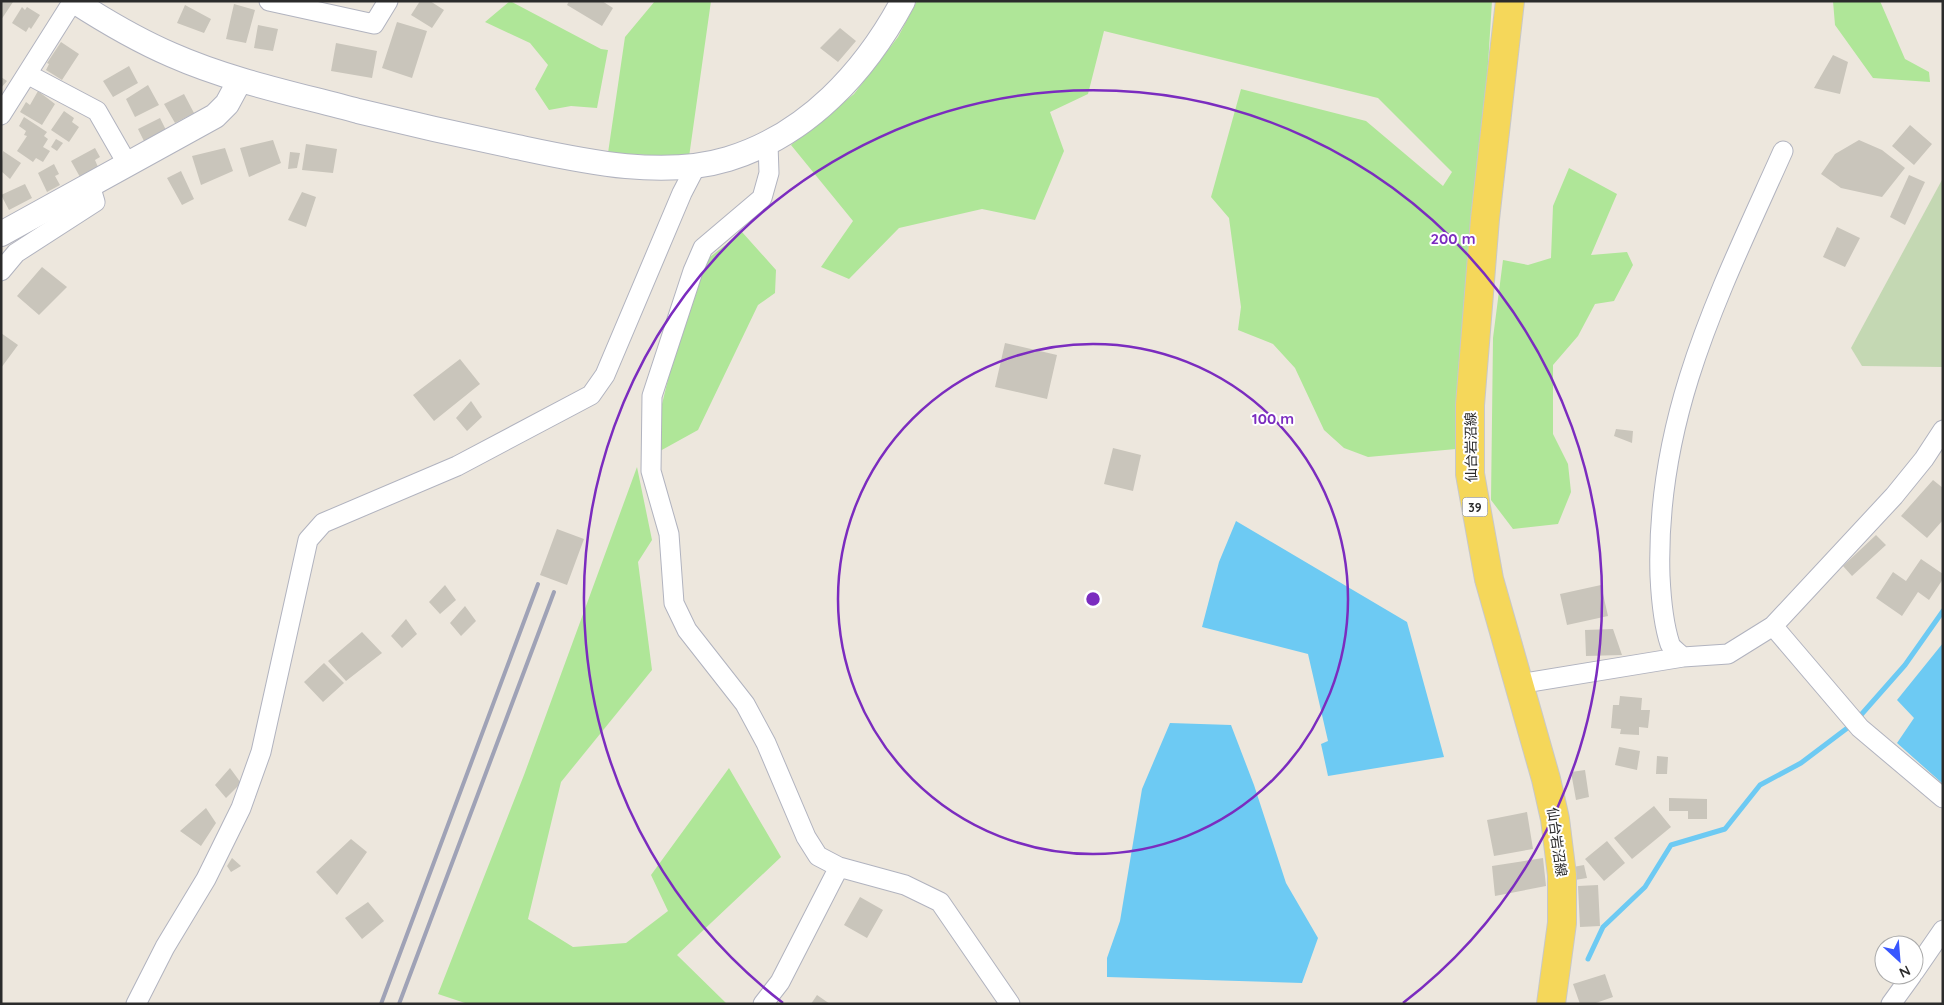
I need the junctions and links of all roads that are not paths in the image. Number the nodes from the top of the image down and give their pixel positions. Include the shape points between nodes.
1 (74, 1) edge
2 (388, 1) edge
3 (903, 1) edge
4 (1510, 1) edge
5 (270, 2) edge
6 (27, 74) junction
7 (240, 80) junction
8 (1, 115) edge
9 (768, 144) junction
10 (1783, 151) dead end
11 (128, 165) junction
12 (696, 166) junction
13 (90, 185) junction
14 (1, 234) edge
15 (1, 271) edge
16 (1943, 430) edge
17 (1772, 626) junction
18 (1683, 657) junction
19 (1518, 684) junction
20 (1943, 798) edge
21 (839, 867) junction
22 (1943, 930) edge
23 (1924, 958) edge
24 (1905, 985) edge
25 (136, 1004) edge
26 (763, 1004) edge
27 (1010, 1004) edge
28 (1551, 1004) edge
29 (1891, 1004) edge

1 - 6 street
1 - 7 street via 112,25 172,55
2 - 5 street via 374,24
3 - 9 street via 854,75 815,112
4 - 19 main road, 仙台岩沼線 / 39 via 1470,405 1470,474 1489,579
6 - 8 street
6 - 11 street via 97,111
7 - 11 street via 227,104 215,116
7 - 12 street via 390,119 578,160 667,169
9 - 12 street via 728,159
9 - 21 street via 769,173 762,198 703,248 693,271 652,396 650,471 670,534 674,603 687,630 745,704 766,743 806,837 818,856
10 - 18 street via 1710,314 1687,378 1666,462 1659,537 1661,590 1670,646
11 - 13 street
12 - 25 street via 605,376 591,395 457,466 323,523 308,540 260,752 241,808 206,879 165,947
13 - 14 street
13 - 15 street via 95,202 16,253
16 - 17 street via 1894,496
17 - 18 street via 1728,654
17 - 20 street via 1860,728
18 - 19 street
19 - 28 main road, 仙台岩沼線 / 39 via 1546,779 1562,875 1562,923
21 - 26 street via 780,982
21 - 27 street via 905,885 940,902
22 - 23 street
24 - 29 street

